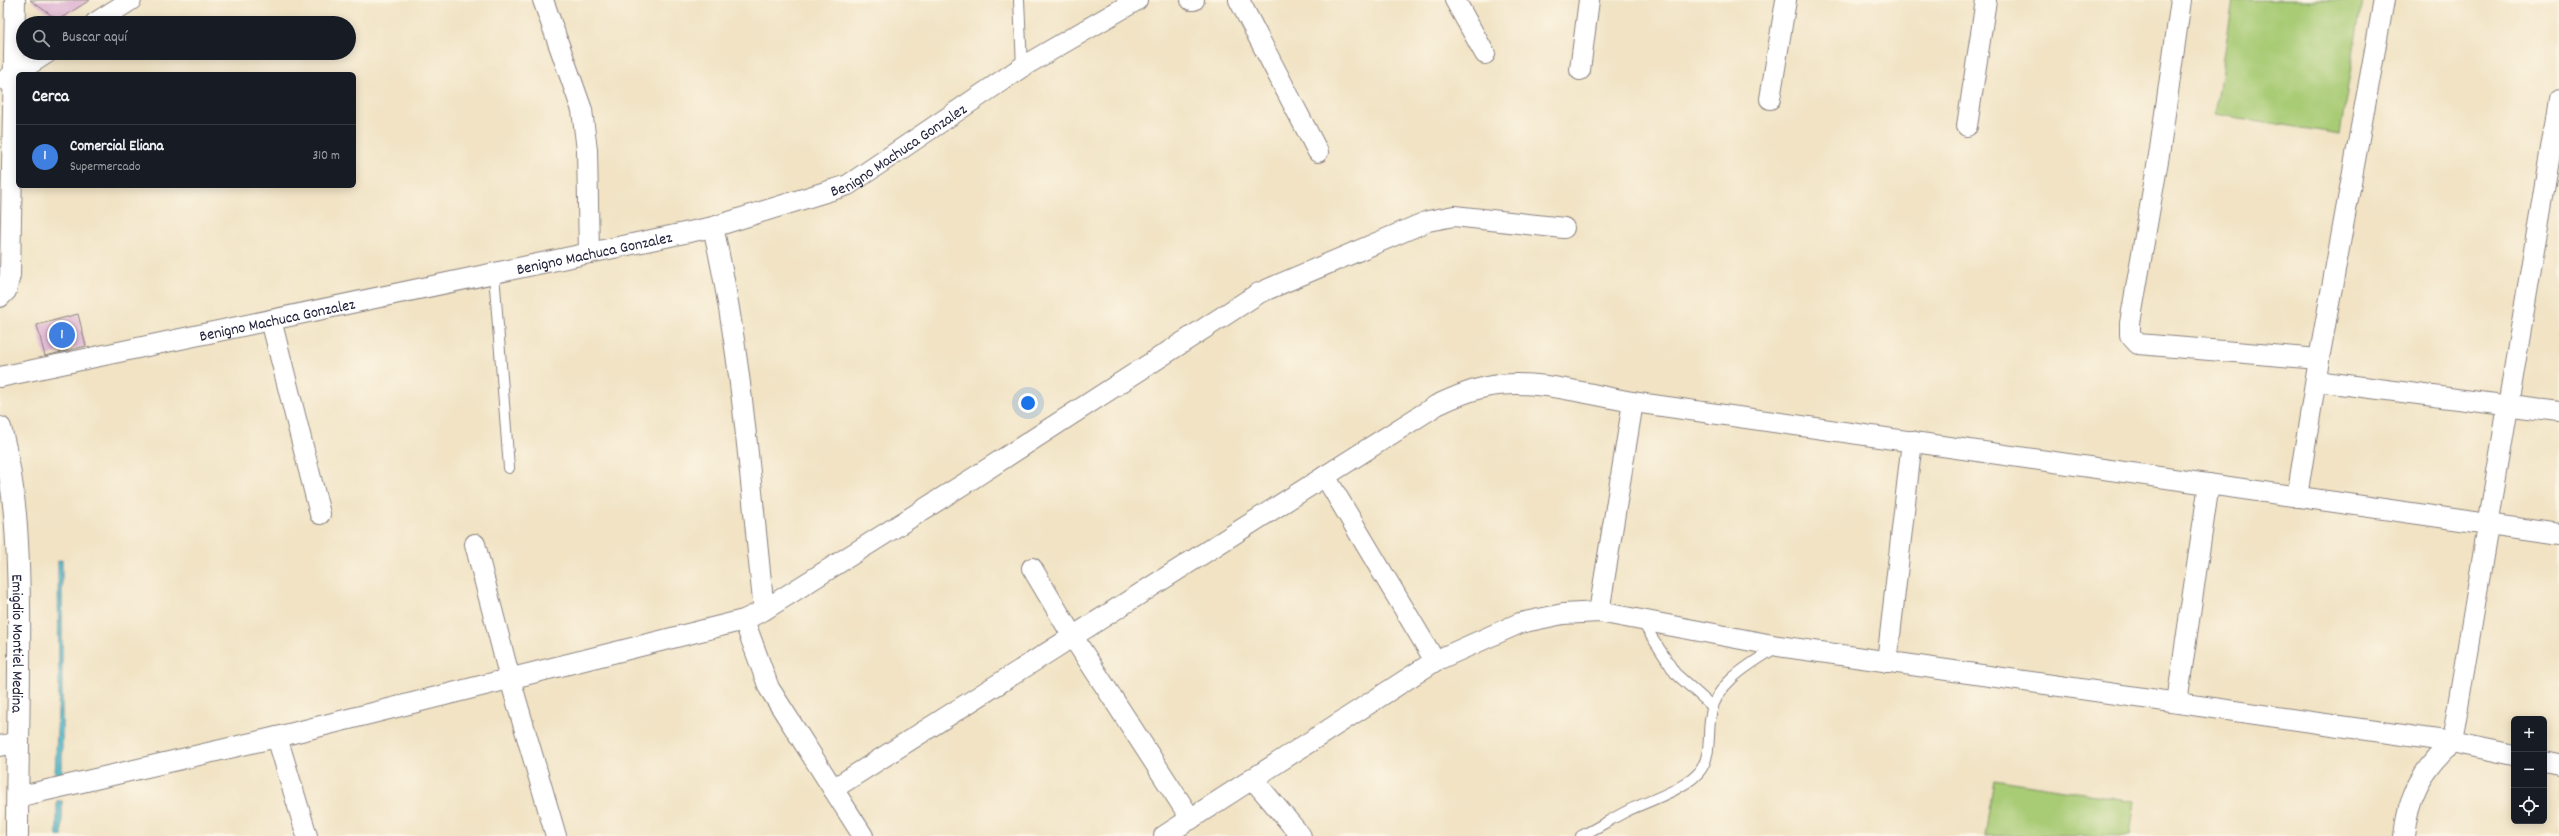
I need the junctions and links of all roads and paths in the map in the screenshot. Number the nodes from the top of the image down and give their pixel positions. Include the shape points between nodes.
1 (15, 0) edge
2 (131, 0) edge
3 (543, 0) edge
4 (1019, 0) edge
5 (1137, 0) edge
6 (1239, 0) edge
7 (1455, 0) edge
8 (1589, 0) edge
9 (1786, 0) edge
10 (1986, 0) edge
11 (2181, 0) edge
12 (2384, 0) edge
13 (105, 16) edge
14 (1485, 54) dead end
15 (36, 60) edge
16 (1022, 67) junction
17 (1580, 70) dead end
18 (16, 72) edge
19 (17, 72) edge
20 (7, 78) edge
21 (1770, 99) dead end
22 (2559, 100) edge
23 (1967, 126) dead end
24 (1318, 152) dead end
25 (713, 227) junction
26 (1564, 228) dead end
27 (589, 253) junction
28 (494, 274) junction
29 (0, 297) edge
30 (271, 320) junction
31 (2319, 359) junction
32 (0, 377) edge
33 (2316, 381) junction
34 (1633, 402) junction
35 (2508, 405) junction
36 (2559, 412) edge
37 (0, 428) edge
38 (1912, 441) junction
39 (509, 468) dead end
40 (1324, 476) junction
41 (6, 483) edge
42 (2209, 484) junction
43 (2297, 497) junction
44 (320, 514) dead end
45 (2488, 524) junction
46 (2559, 534) edge
47 (476, 544) dead end
48 (1032, 568) dead end
49 (764, 610) junction
50 (1599, 612) junction
51 (744, 620) junction
52 (1641, 620) junction
53 (1073, 637) junction
54 (1778, 646) junction
55 (1435, 661) junction
56 (1887, 662) junction
57 (510, 680) junction
58 (2177, 702) junction
59 (1713, 707) junction
60 (278, 737) junction
61 (2452, 742) junction
62 (9, 744) edge
63 (2511, 754) edge
64 (2547, 762) edge
65 (2559, 764) edge
66 (1252, 778) junction
67 (833, 789) junction
68 (17, 797) junction
69 (1191, 819) junction
70 (17, 836) edge
71 (307, 836) edge
72 (556, 836) edge
73 (863, 836) edge
74 (1164, 836) edge
75 (1301, 836) edge
76 (1581, 836) edge
77 (2404, 836) edge

1 - 20 street
2 - 13 street
3 - 27 street via 582,110 587,150
4 - 16 lane
5 - 16 street, Benigno Machuca Gonzalez
6 - 24 street
7 - 14 street
8 - 17 street
9 - 21 street
10 - 23 street
11 - 31 street via 2130,335 2138,344
12 - 31 street
15 - 19 street
16 - 25 street, Benigno Machuca Gonzalez via 848,185
18 - 20 street
20 - 29 street via 10,275 6,291
22 - 35 street
25 - 27 street, Benigno Machuca Gonzalez
25 - 49 street via 728,293 737,357
26 - 49 street via 1454,216 1428,221 1258,293 975,477
27 - 28 street, Benigno Machuca Gonzalez
28 - 30 street, Benigno Machuca Gonzalez
28 - 39 lane
30 - 32 street, Benigno Machuca Gonzalez
30 - 44 street
31 - 33 street
33 - 35 street
33 - 43 street
34 - 38 street
34 - 40 street via 1534,385 1491,386 1458,395 1437,405
34 - 50 street
35 - 36 street
35 - 45 street
37 - 41 main road, Emigdio Montiel Medina
38 - 42 street
38 - 56 street
40 - 53 street
40 - 55 street
41 - 62 main road, Emigdio Montiel Medina via 18,563
42 - 43 street
42 - 58 street
43 - 45 street
45 - 46 street
45 - 61 street
47 - 57 street
48 - 53 street
49 - 51 street
50 - 52 street
50 - 55 street via 1563,614 1520,623
51 - 57 street
51 - 67 street via 769,688
52 - 54 street
52 - 59 lane via 1675,673
53 - 67 street
53 - 69 street
54 - 56 street
54 - 59 lane via 1727,684 1714,701
55 - 66 street
56 - 58 street
57 - 60 street
57 - 72 street
58 - 61 street
59 - 76 lane via 1707,758 1702,769 1693,778 1657,799
60 - 68 street
60 - 71 street
61 - 63 street
61 - 77 street via 2431,761 2410,800
62 - 68 main road, Emigdio Montiel Medina
64 - 65 street
66 - 69 street
66 - 75 street
67 - 73 street
68 - 70 main road, Emigdio Montiel Medina
69 - 74 street

